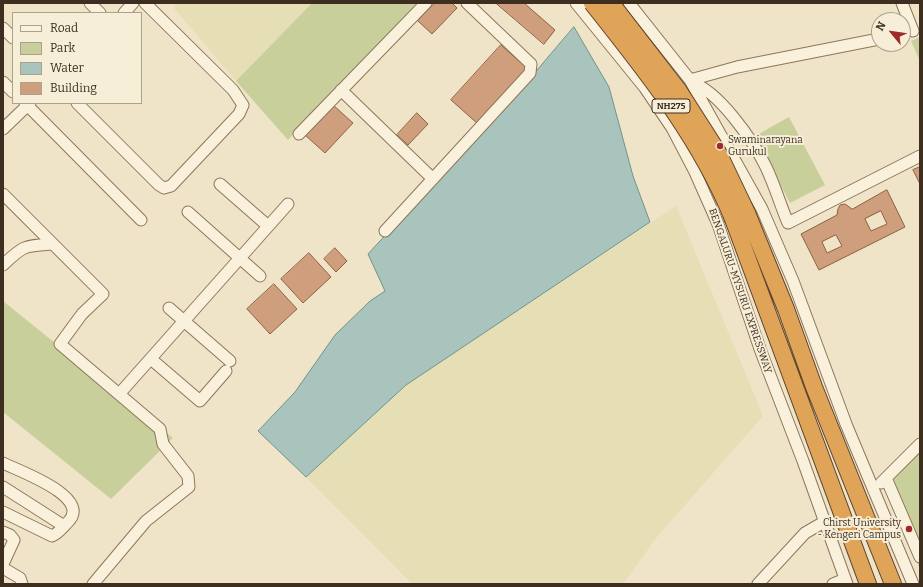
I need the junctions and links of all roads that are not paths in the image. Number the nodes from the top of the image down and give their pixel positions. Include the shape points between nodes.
1 (90, 3) edge
2 (133, 3) edge
3 (145, 3) edge
4 (426, 3) edge
5 (466, 3) edge
6 (576, 3) edge
7 (592, 3) edge
8 (612, 3) edge
9 (629, 3) edge
10 (902, 3) edge
11 (99, 12) edge
12 (125, 12) edge
13 (3, 28) edge
14 (912, 31) edge
15 (12, 37) edge
16 (871, 41) edge
17 (3, 82) edge
18 (691, 82) junction
19 (341, 90) junction
20 (12, 91) edge
21 (27, 104) edge
22 (78, 104) edge
23 (3, 129) edge
24 (299, 134) dead end
25 (920, 156) edge
26 (739, 168) junction
27 (433, 179) junction
28 (220, 184) dead end
29 (704, 191) junction
30 (3, 194) edge
31 (288, 204) dead end
32 (188, 212) dead end
33 (740, 216) junction
34 (141, 220) dead end
35 (268, 226) junction
36 (385, 231) dead end
37 (53, 244) junction
38 (240, 258) junction
39 (3, 265) edge
40 (260, 276) dead end
41 (169, 308) dead end
42 (184, 321) junction
43 (151, 359) junction
44 (120, 394) junction
45 (920, 444) edge
46 (3, 463) edge
47 (886, 478) junction
48 (3, 487) edge
49 (874, 491) junction
50 (3, 512) edge
51 (24, 522) junction
52 (824, 522) junction
53 (64, 526) junction
54 (3, 532) edge
55 (14, 540) junction
56 (920, 557) edge
57 (3, 564) edge
58 (3, 568) edge
59 (846, 581) edge
60 (22, 584) edge
61 (93, 584) edge
62 (758, 584) edge
63 (833, 584) edge
64 (868, 584) edge
65 (893, 584) edge
66 (913, 584) edge

1 - 11 street
2 - 12 street
3 - 22 street via 233,90 243,105 239,114 170,186 164,188
4 - 19 street
5 - 27 street via 531,64 530,73
6 - 29 street, BENGALURU-MYSURU EXPRESSWAY / NH275 via 645,88 672,128
7 - 33 highway, NH275, bridge via 667,99
8 - 33 highway, NH275, bridge via 679,91 718,152
9 - 18 street, NH275
10 - 14 street
13 - 15 street
16 - 18 street via 737,66
17 - 20 street
18 - 25 street via 708,92 735,119 765,165 788,223
18 - 26 street, NH275
19 - 24 street
19 - 27 street
21 - 23 street
21 - 34 street
26 - 29 street
26 - 49 street, NH275 via 762,209 793,281 846,424
27 - 36 street
28 - 35 street
29 - 52 street, BENGALURU-MYSURU EXPRESSWAY / NH275
30 - 37 street
31 - 35 street
32 - 38 street
33 - 64 highway, BENGALURU-MYSURU EXPRESSWAY / NH275
33 - 65 highway, NH275 via 786,309 814,387
35 - 38 street
37 - 39 street via 20,248
37 - 44 street via 103,294 82,314 60,344
38 - 40 street
38 - 42 street
41 - 42 street
42 - 43 street
42 - 43 street via 228,366 200,401
43 - 44 street
44 - 61 street via 160,429 163,444 190,482 184,492 146,521
45 - 47 street
46 - 53 street via 64,494 74,513
47 - 49 street
47 - 56 street
48 - 53 street
49 - 66 street, NH275
50 - 51 street
51 - 53 street via 52,536
51 - 55 street
52 - 59 street, BENGALURU-MYSURU EXPRESSWAY / NH275
52 - 62 street via 805,532
54 - 55 street
55 - 57 street
58 - 60 street via 20,578
59 - 63 street

